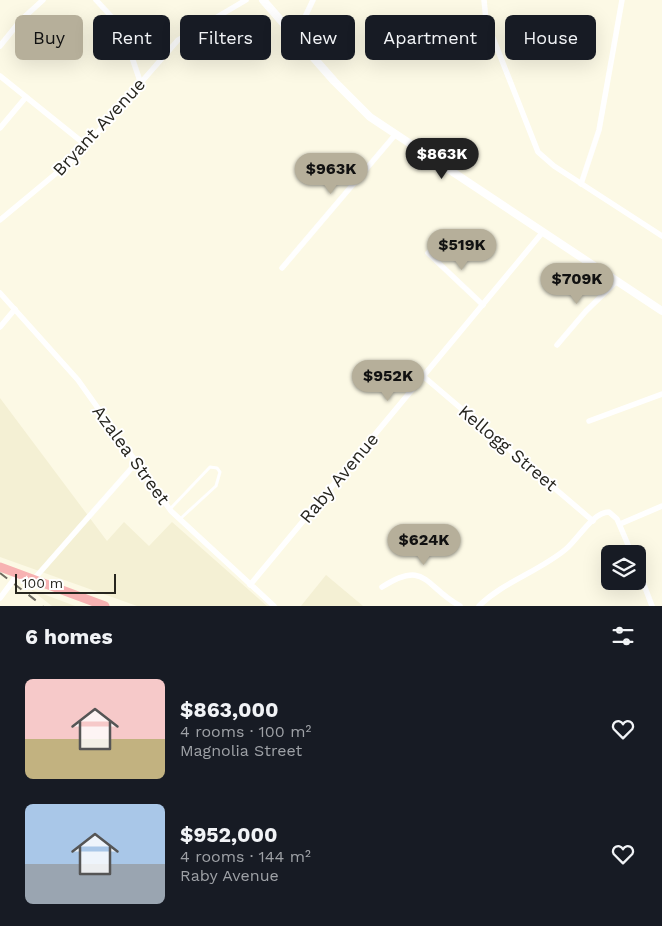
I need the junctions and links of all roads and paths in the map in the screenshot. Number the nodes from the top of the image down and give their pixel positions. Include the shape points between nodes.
1 (44, 0) edge
2 (96, 0) edge
3 (246, 0) edge
4 (263, 0) edge
5 (313, 0) edge
6 (484, 0) edge
7 (622, 0) edge
8 (306, 15) edge
9 (281, 21) edge
10 (0, 46) edge
11 (315, 60) edge
12 (0, 76) edge
13 (141, 84) junction
14 (26, 97) junction
15 (0, 128) edge
16 (395, 135) junction
17 (87, 146) junction
18 (581, 184) junction
19 (0, 220) edge
20 (542, 233) junction
21 (662, 236) edge
22 (428, 252) dead end
23 (282, 268) dead end
24 (616, 282) junction
25 (0, 293) edge
26 (483, 305) junction
27 (15, 309) junction
28 (662, 312) edge
29 (0, 326) edge
30 (557, 345) dead end
31 (423, 376) junction
32 (662, 394) edge
33 (589, 421) dead end
34 (136, 463) junction
35 (662, 506) edge
36 (170, 509) junction
37 (179, 519) junction
38 (593, 521) junction
39 (620, 524) junction
40 (628, 545) edge
41 (0, 567) edge
42 (18, 574) junction
43 (34, 579) junction
44 (250, 584) junction
45 (382, 587) dead end
46 (646, 590) edge
47 (0, 598) edge
48 (105, 606) edge
49 (274, 606) edge
50 (460, 606) edge
51 (479, 606) edge
52 (652, 606) edge

1 - 10 street via 21,20
2 - 13 street via 122,28
3 - 13 street, Bryant Avenue via 178,40
4 - 9 street
5 - 8 street
6 - 18 street via 486,20 538,152
7 - 18 street via 599,130
11 - 16 street via 353,102
12 - 14 street
13 - 17 street, Bryant Avenue
14 - 15 street
14 - 17 street
16 - 20 street
16 - 23 street
17 - 19 street, Bryant Avenue via 61,172
18 - 21 street
20 - 24 street
20 - 26 street, Raby Avenue
22 - 26 street
24 - 28 street
24 - 30 street
25 - 27 street, Azalea Street
26 - 31 street, Raby Avenue
27 - 29 street
27 - 34 street, Azalea Street via 78,380
31 - 38 street, Kellogg Street
31 - 44 street, Raby Avenue
32 - 33 street
34 - 36 street, Azalea Street
34 - 43 street
35 - 39 street
36 - 37 street, Azalea Street
36 - 37 lane via 203,473 210,467 217,468 220,472 216,486
37 - 44 street, Azalea Street
38 - 39 street via 606,512 613,514
38 - 51 street via 554,558
39 - 40 street
41 - 42 main road
42 - 43 main road
42 - 47 street
43 - 48 main road
44 - 49 street, Azalea Street
45 - 50 street via 403,576 415,574
46 - 52 street

